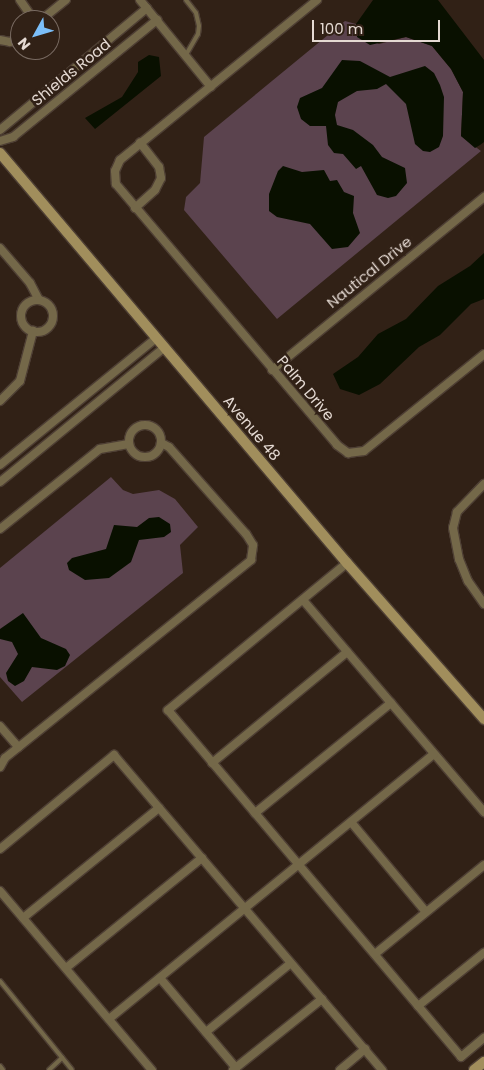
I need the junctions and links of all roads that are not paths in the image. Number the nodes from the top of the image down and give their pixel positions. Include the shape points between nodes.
1 (66, 0) edge
2 (140, 0) edge
3 (186, 0) edge
4 (317, 0) edge
5 (147, 8) junction
6 (54, 10) edge
7 (157, 20) junction
8 (186, 56) junction
9 (211, 86) junction
10 (0, 130) edge
11 (0, 141) edge
12 (140, 143) junction
13 (0, 153) edge
14 (484, 197) edge
15 (135, 208) junction
16 (0, 248) edge
17 (39, 300) junction
18 (34, 331) junction
19 (156, 338) junction
20 (164, 348) junction
21 (484, 354) edge
22 (272, 370) junction
23 (0, 401) edge
24 (161, 443) junction
25 (129, 444) junction
26 (0, 465) edge
27 (0, 482) edge
28 (484, 484) edge
29 (0, 529) edge
30 (347, 563) junction
31 (303, 600) junction
32 (484, 604) edge
33 (348, 652) junction
34 (391, 703) junction
35 (484, 719) edge
36 (0, 726) edge
37 (18, 747) junction
38 (434, 754) junction
39 (212, 763) junction
40 (0, 767) edge
41 (159, 808) junction
42 (484, 812) edge
43 (255, 813) junction
44 (351, 822) junction
45 (0, 849) edge
46 (202, 858) junction
47 (299, 865) junction
48 (484, 865) edge
49 (0, 891) edge
50 (245, 909) junction
51 (426, 912) junction
52 (23, 918) junction
53 (484, 953) edge
54 (374, 954) junction
55 (291, 963) junction
56 (66, 968) junction
57 (160, 978) junction
58 (0, 981) edge
59 (322, 999) junction
60 (418, 1006) junction
61 (109, 1019) junction
62 (206, 1032) junction
63 (484, 1038) edge
64 (365, 1050) junction
65 (62, 1058) junction
66 (484, 1062) edge
67 (0, 1066) edge
68 (235, 1069) edge
69 (3, 1070) edge
70 (49, 1070) edge
71 (72, 1070) edge
72 (152, 1070) edge
73 (340, 1070) edge
74 (382, 1070) edge
75 (474, 1070) edge

1 - 6 street
2 - 5 street
3 - 8 lane via 196,12 199,26
4 - 9 street, Palm Drive
5 - 7 street
5 - 10 street, Shields Road
7 - 8 street
7 - 11 street, Shields Road via 12,137
8 - 9 street
9 - 12 street, Palm Drive
12 - 15 street, Palm Drive via 120,160 115,171 116,184
12 - 15 street via 159,167 161,178 155,190
13 - 19 main road, Avenue 48
14 - 22 street, Nautical Drive
15 - 22 street, Palm Drive
16 - 17 street via 30,282
17 - 18 street via 28,302 21,316 24,326
17 - 18 street via 51,309 52,319 47,328
18 - 23 street via 20,381
19 - 20 main road, Avenue 48
19 - 26 street
20 - 27 street
20 - 30 main road, Avenue 48
21 - 22 street, Palm Drive via 364,451 357,453 348,453 337,445
24 - 25 street via 157,452 148,457 138,456
24 - 25 street via 154,428 144,425 134,429
24 - 37 street via 169,447 246,534 253,545 251,560
25 - 29 street via 100,449
28 - 32 street via 457,512 453,528 454,545 468,581
30 - 31 street
30 - 35 main road, Avenue 48
31 - 33 street
31 - 39 street via 168,710
33 - 34 street
33 - 39 street
34 - 38 street
34 - 43 street
36 - 37 street
37 - 40 street
38 - 42 street
38 - 44 street
39 - 43 street
41 - 45 street via 114,756
41 - 46 street
41 - 52 street
43 - 47 street
44 - 47 street
44 - 51 street
46 - 50 street
46 - 56 street
47 - 50 street
47 - 54 street
48 - 51 street
49 - 52 street
50 - 55 street
50 - 57 street
51 - 54 street
52 - 56 street
53 - 60 street
54 - 60 street
55 - 59 street
55 - 62 street
56 - 61 street
57 - 61 street
57 - 62 street
58 - 65 lane
59 - 64 street
59 - 68 street
60 - 63 street via 461,1057
61 - 72 street
62 - 68 street
64 - 73 street
64 - 74 street
65 - 70 lane
65 - 71 lane
66 - 75 main road
67 - 69 lane

